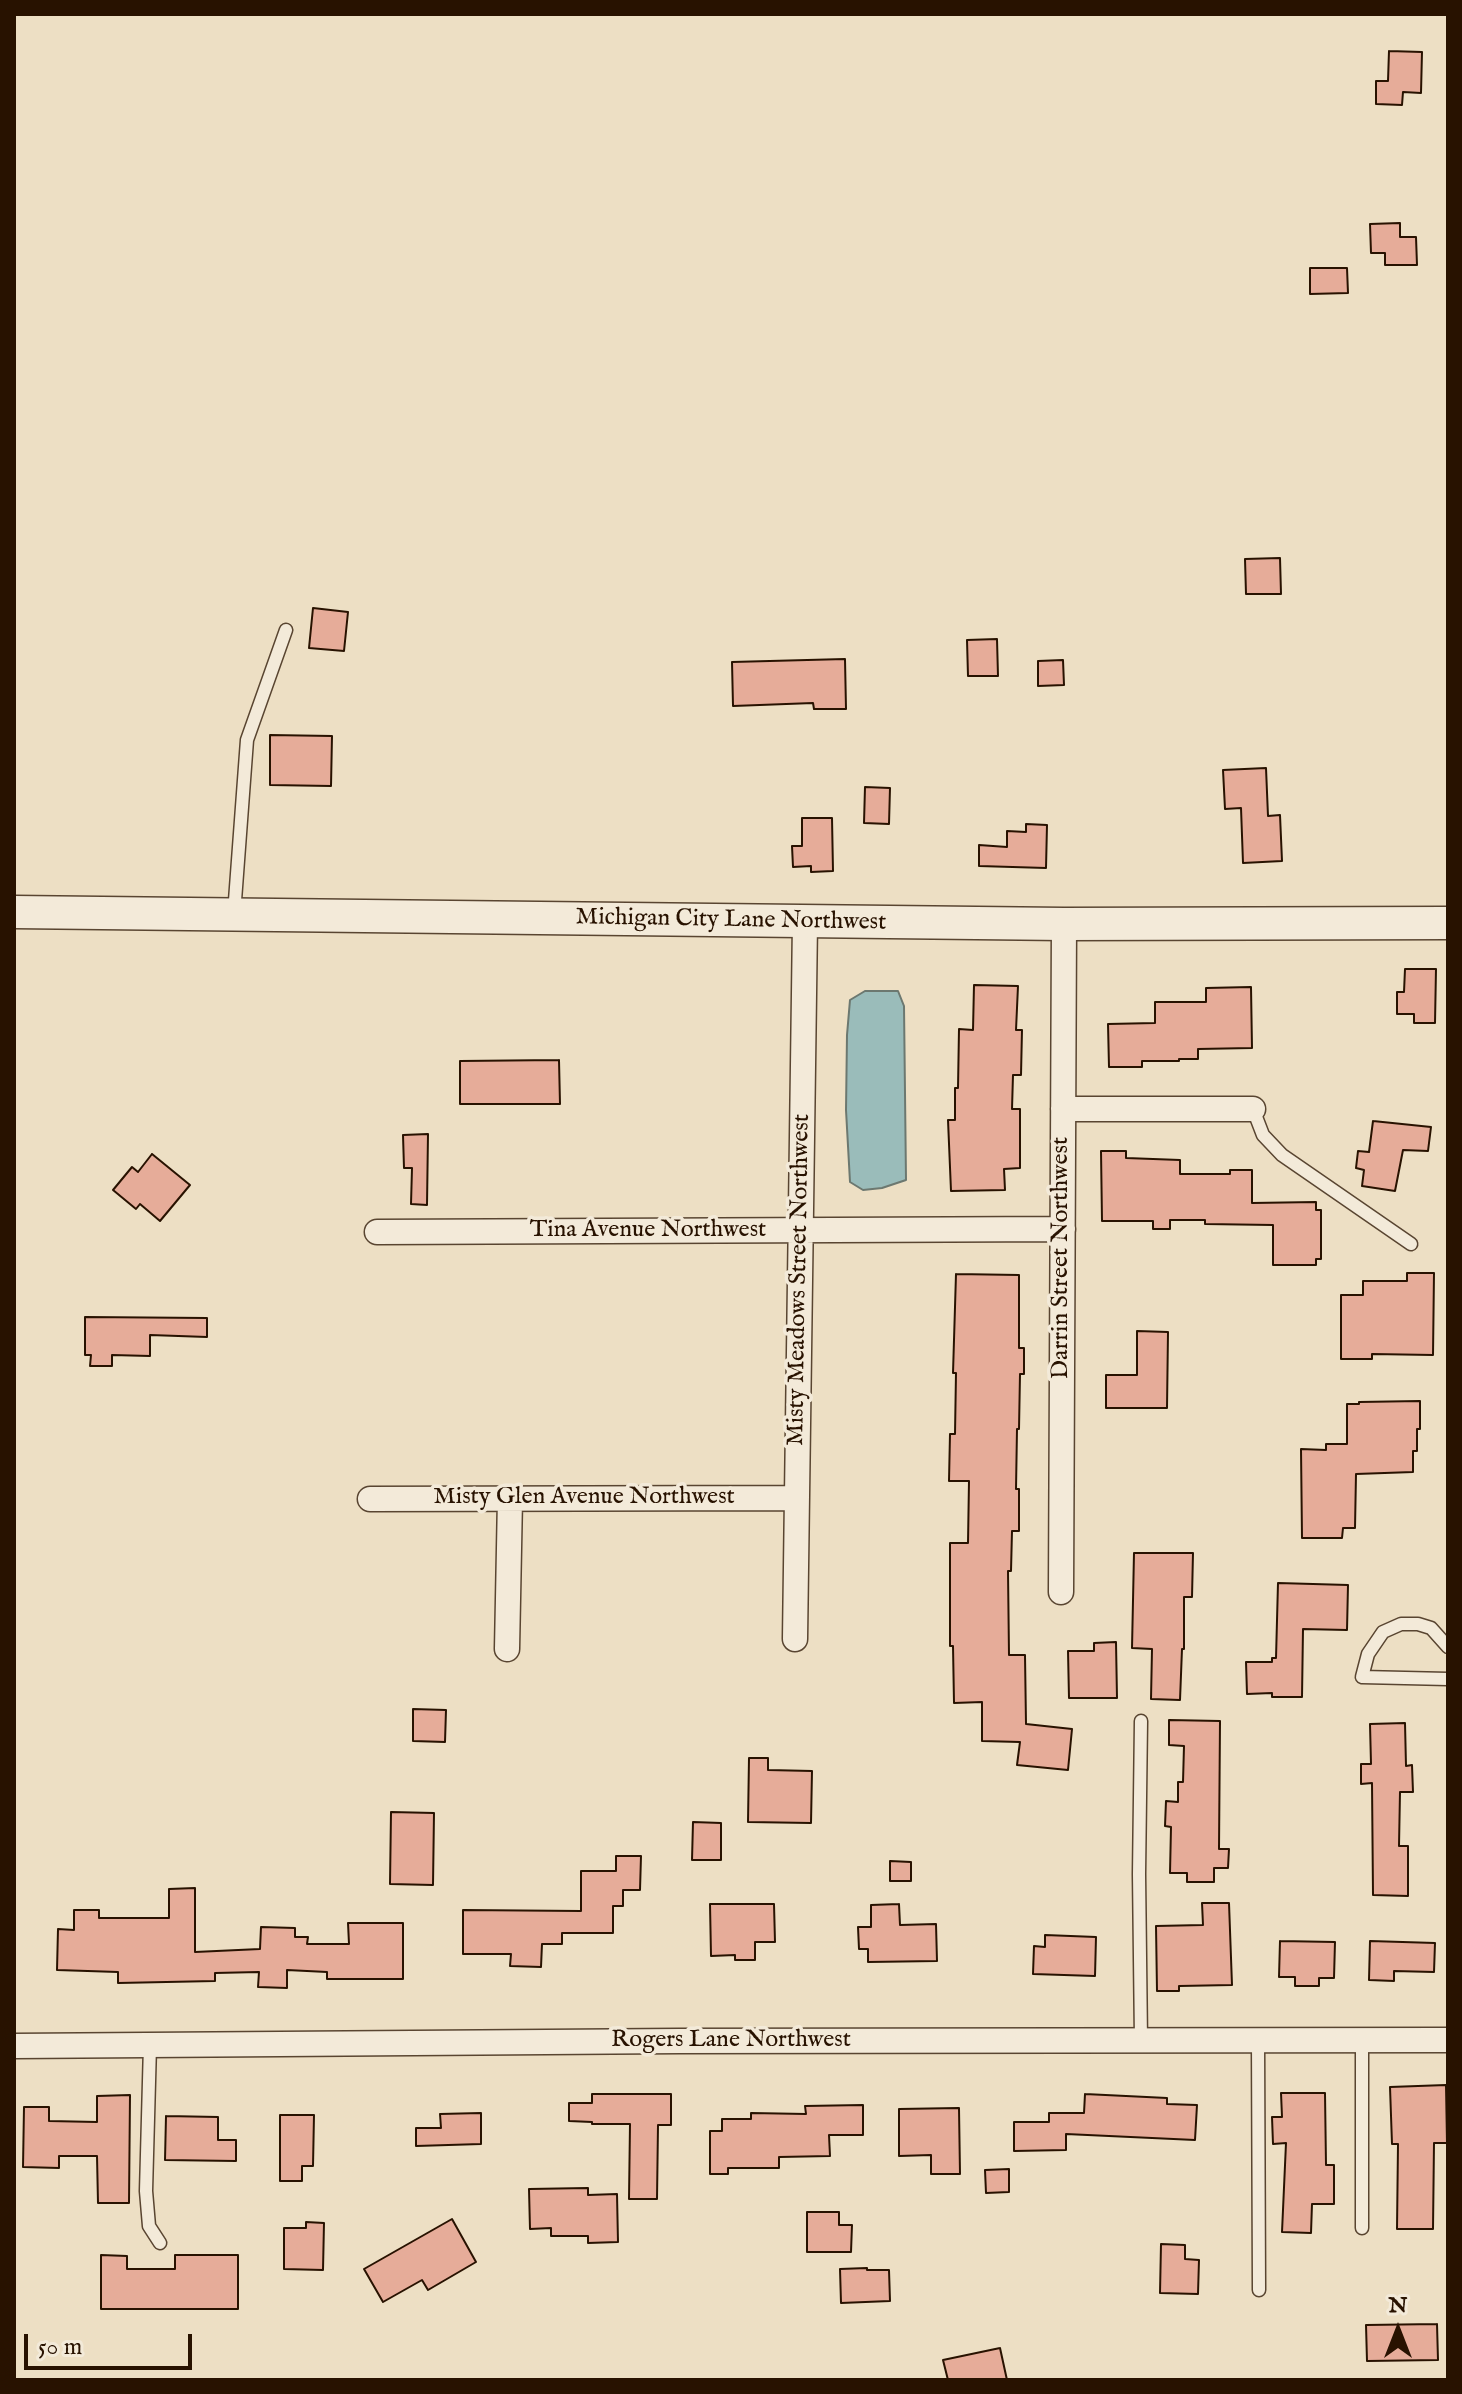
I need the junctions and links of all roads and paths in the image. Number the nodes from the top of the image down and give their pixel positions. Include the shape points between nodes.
1 (286, 630) dead end
2 (14, 912) edge
3 (234, 914) junction
4 (805, 922) junction
5 (1448, 923) edge
6 (1064, 924) junction
7 (1063, 1109) junction
8 (1253, 1109) joint
9 (1063, 1229) junction
10 (801, 1230) junction
11 (377, 1232) dead end
12 (1411, 1244) dead end
13 (510, 1498) junction
14 (797, 1498) junction
15 (370, 1499) dead end
16 (1061, 1592) dead end
17 (795, 1639) dead end
18 (1448, 1647) edge
19 (507, 1649) dead end
20 (1448, 1679) edge
21 (1141, 1721) dead end
22 (1258, 2040) junction
23 (1362, 2040) junction
24 (1448, 2040) edge
25 (1141, 2041) junction
26 (150, 2045) junction
27 (14, 2046) edge
28 (1362, 2228) dead end
29 (160, 2243) dead end
30 (1259, 2290) dead end

1 - 3 lane via 247,740
2 - 3 street, Michigan City Lane Northwest
3 - 4 street, Michigan City Lane Northwest
4 - 6 street, Michigan City Lane Northwest
4 - 10 street, Misty Meadows Street Northwest
5 - 6 street, Michigan City Lane Northwest
6 - 7 street, Darrin Street Northwest
7 - 8 street
7 - 9 street, Darrin Street Northwest
8 - 12 lane via 1263,1135 1282,1155
9 - 10 street, Tina Avenue Northwest
9 - 16 street, Darrin Street Northwest
10 - 11 street, Tina Avenue Northwest
10 - 14 street, Misty Meadows Street Northwest
13 - 14 street, Misty Glen Avenue Northwest
13 - 15 street, Misty Glen Avenue Northwest
13 - 19 street
14 - 17 street, Misty Meadows Street Northwest
18 - 20 lane via 1431,1628 1401,1624 1383,1632 1368,1654 1362,1677
21 - 25 lane
22 - 23 street, Rogers Lane Northwest
22 - 25 street, Rogers Lane Northwest
22 - 30 lane
23 - 24 street, Rogers Lane Northwest
23 - 28 lane
25 - 26 street, Rogers Lane Northwest
26 - 27 street, Rogers Lane Northwest
26 - 29 lane via 146,2191 149,2226

